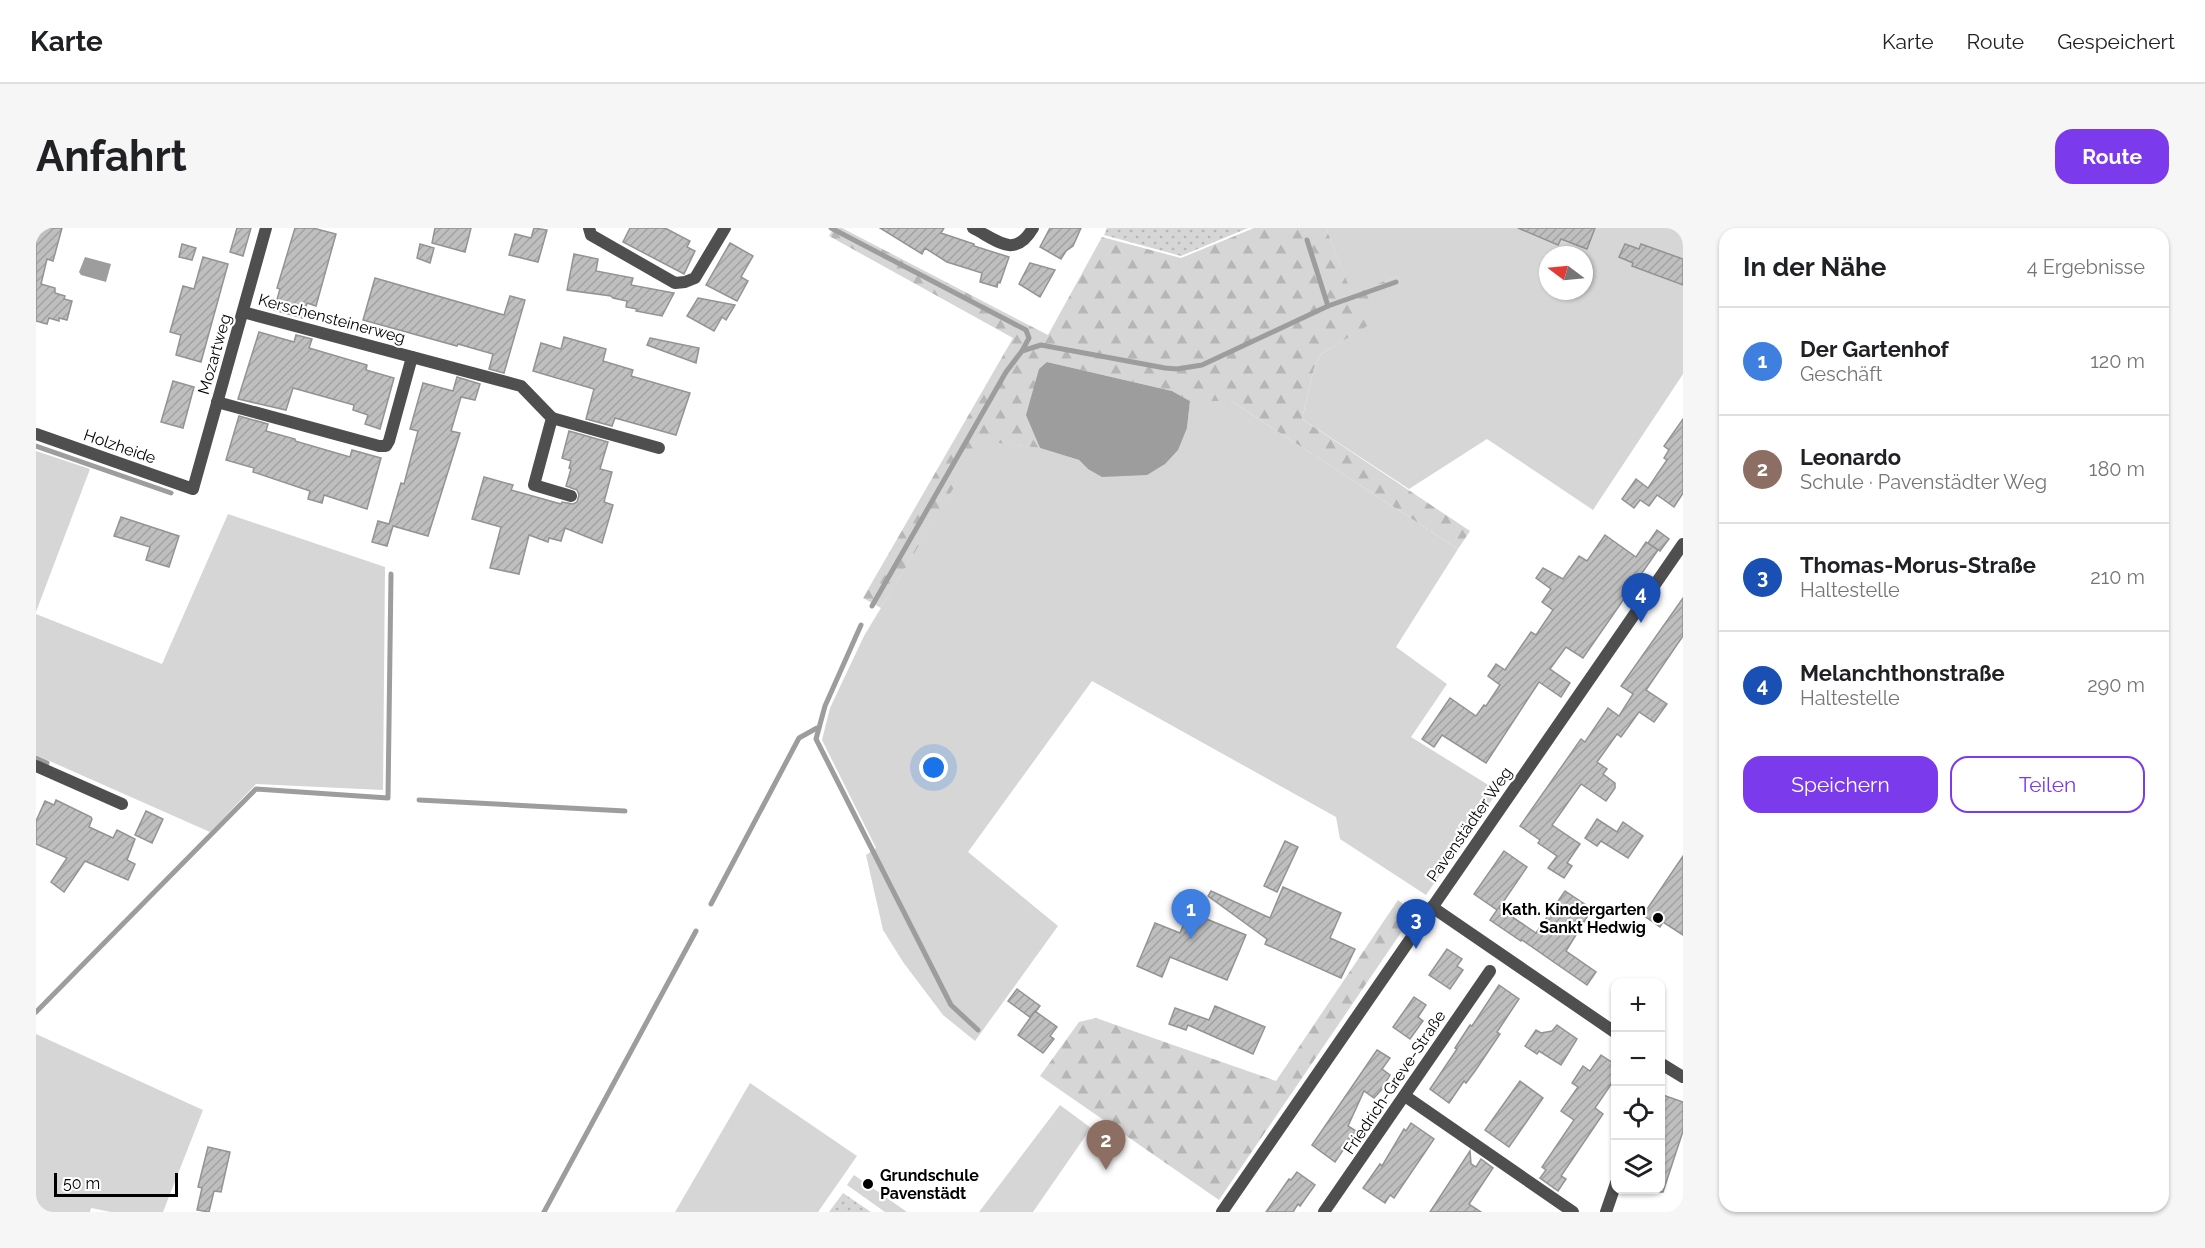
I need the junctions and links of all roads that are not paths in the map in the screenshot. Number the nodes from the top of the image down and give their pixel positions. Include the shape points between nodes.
1 (266, 228) edge
2 (589, 228) edge
3 (725, 228) edge
4 (974, 228) edge
5 (1033, 228) edge
6 (243, 312) junction
7 (412, 357) junction
8 (218, 402) junction
9 (552, 418) junction
10 (36, 434) edge
11 (659, 448) dead end
12 (193, 489) joint
13 (571, 496) dead end
14 (1683, 544) edge
15 (36, 766) edge
16 (122, 804) dead end
17 (1432, 907) junction
18 (1490, 970) dead end
19 (1615, 1032) edge
20 (1665, 1066) edge
21 (1683, 1077) edge
22 (1405, 1096) junction
23 (1612, 1194) edge
24 (1222, 1212) edge
25 (1324, 1212) edge
26 (1573, 1212) edge
27 (1606, 1212) edge

1 - 6 street, Mozartweg
2 - 3 street via 591,235 675,283 695,278
4 - 5 street via 1003,244 1018,245
6 - 7 street, Kerschensteinerweg
6 - 8 street, Mozartweg
7 - 8 street, Kerschensteinerweg via 386,446
7 - 9 street, Kerschensteinerweg via 521,386
8 - 12 street, Mozartweg
9 - 11 street
9 - 13 street via 534,485
10 - 12 street, Holzheide
14 - 17 street, Pavenstädter Weg
15 - 16 street
17 - 19 street
17 - 24 street, Pavenstädter Weg
18 - 22 street, Friedrich-Greve-Straße
20 - 21 street
22 - 25 street, Friedrich-Greve-Straße
22 - 26 street
23 - 27 street

